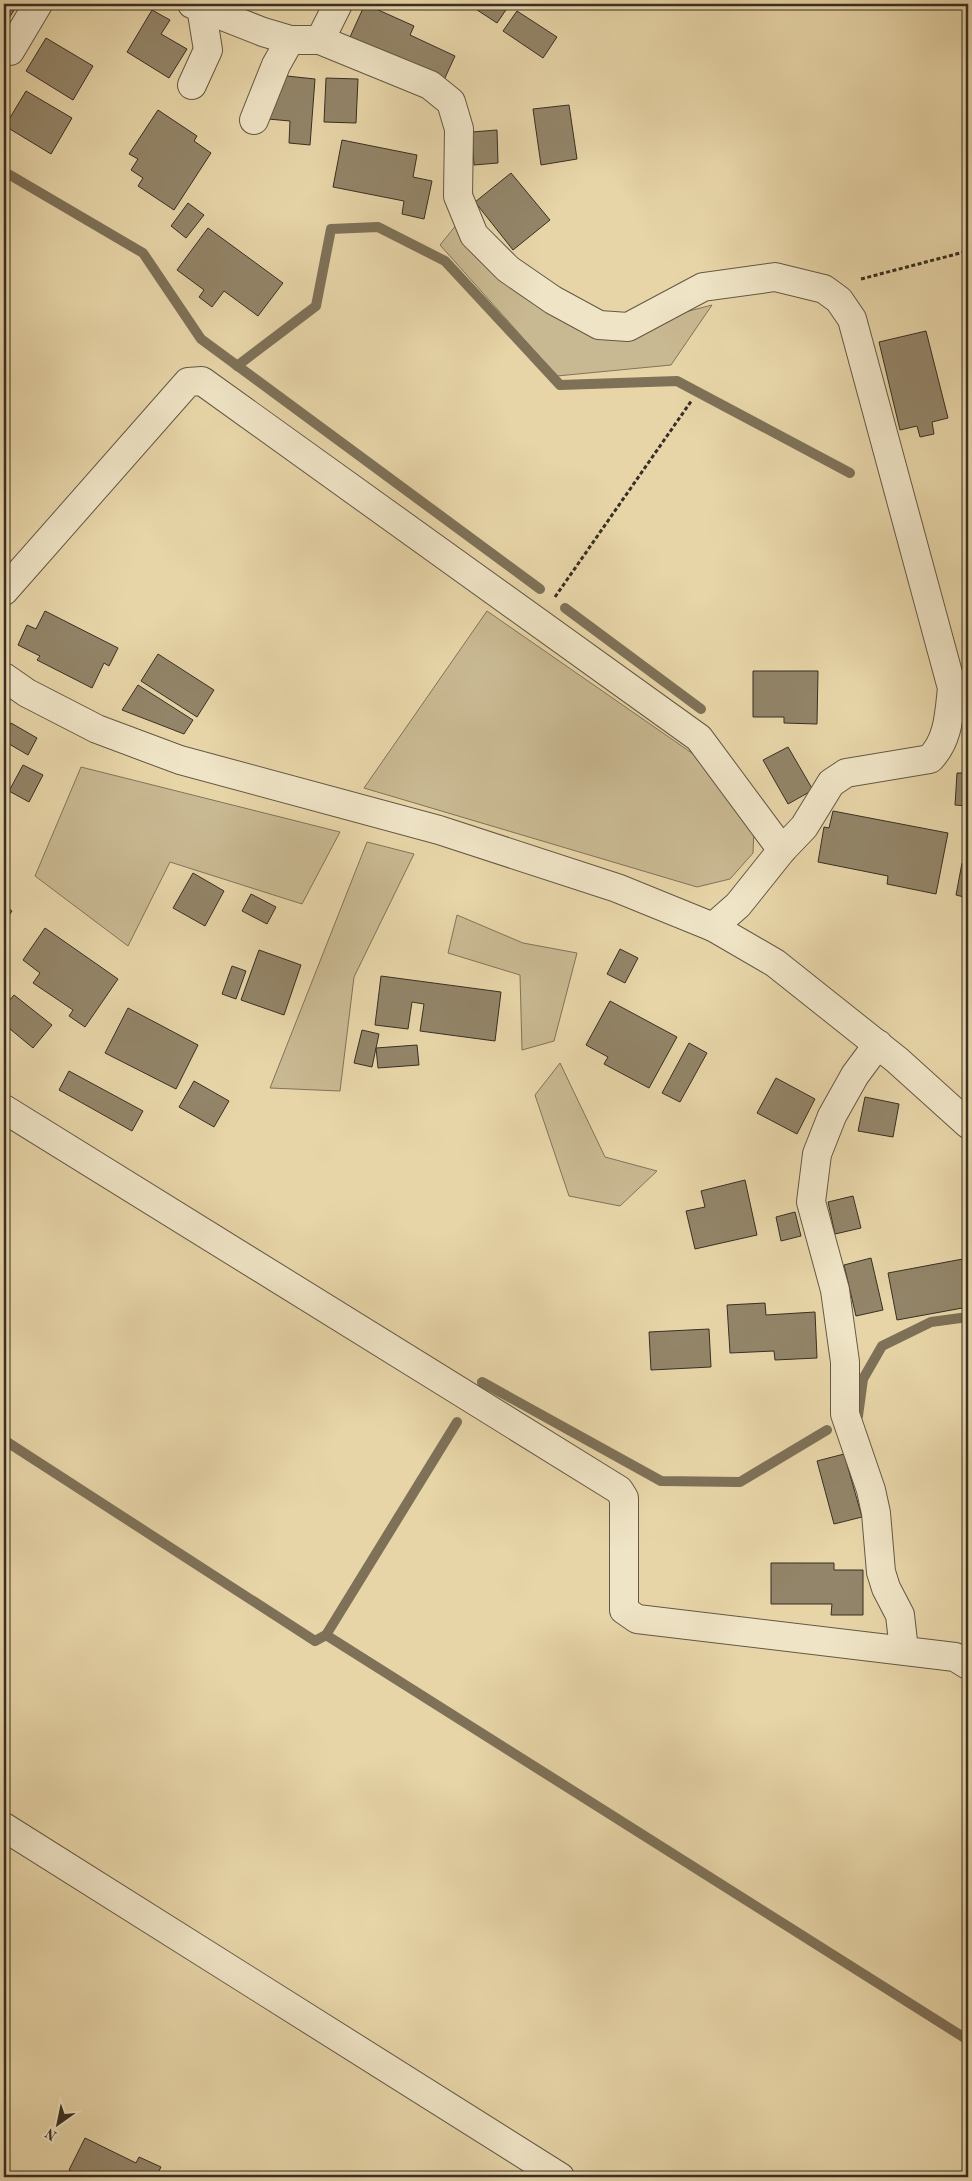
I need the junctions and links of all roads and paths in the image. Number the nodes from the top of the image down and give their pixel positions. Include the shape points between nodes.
1 (38, 4) edge
2 (338, 4) edge
3 (196, 6) edge
4 (290, 40) junction
5 (320, 40) junction
6 (10, 50) dead end
7 (192, 85) dead end
8 (254, 120) dead end
9 (968, 251) edge
10 (839, 300) junction
11 (692, 400) dead end
12 (4, 591) edge
13 (537, 622) junction
14 (4, 677) edge
15 (782, 850) junction
16 (713, 927) junction
17 (878, 1044) junction
18 (4, 1109) edge
19 (968, 1124) edge
20 (904, 1650) junction
21 (968, 1665) edge
22 (4, 1827) edge
23 (560, 2177) edge

1 - 6 street
2 - 5 street
3 - 4 street
3 - 7 street via 208,50
4 - 5 street
4 - 8 street via 276,65
5 - 10 street via 430,85 451,102 459,129 458,196 474,235 508,269 553,300 599,325 628,327 703,287 774,277 824,289
9 - 10 path via 860,280
10 - 15 street via 852,319 952,688 948,728 939,749 930,759 846,773 831,783 804,827
11 - 13 path
12 - 13 street via 188,382 202,381
13 - 15 street via 699,738
14 - 16 street via 97,729 180,760 438,830 617,888
15 - 16 street via 738,905
16 - 17 street via 775,963
17 - 19 street
17 - 20 street via 855,1075 832,1116 817,1154 811,1202 835,1290 845,1362 845,1414 871,1490 881,1572 900,1615
18 - 20 street via 619,1490 624,1498 624,1610 637,1619
20 - 21 street via 955,1657
22 - 23 street

